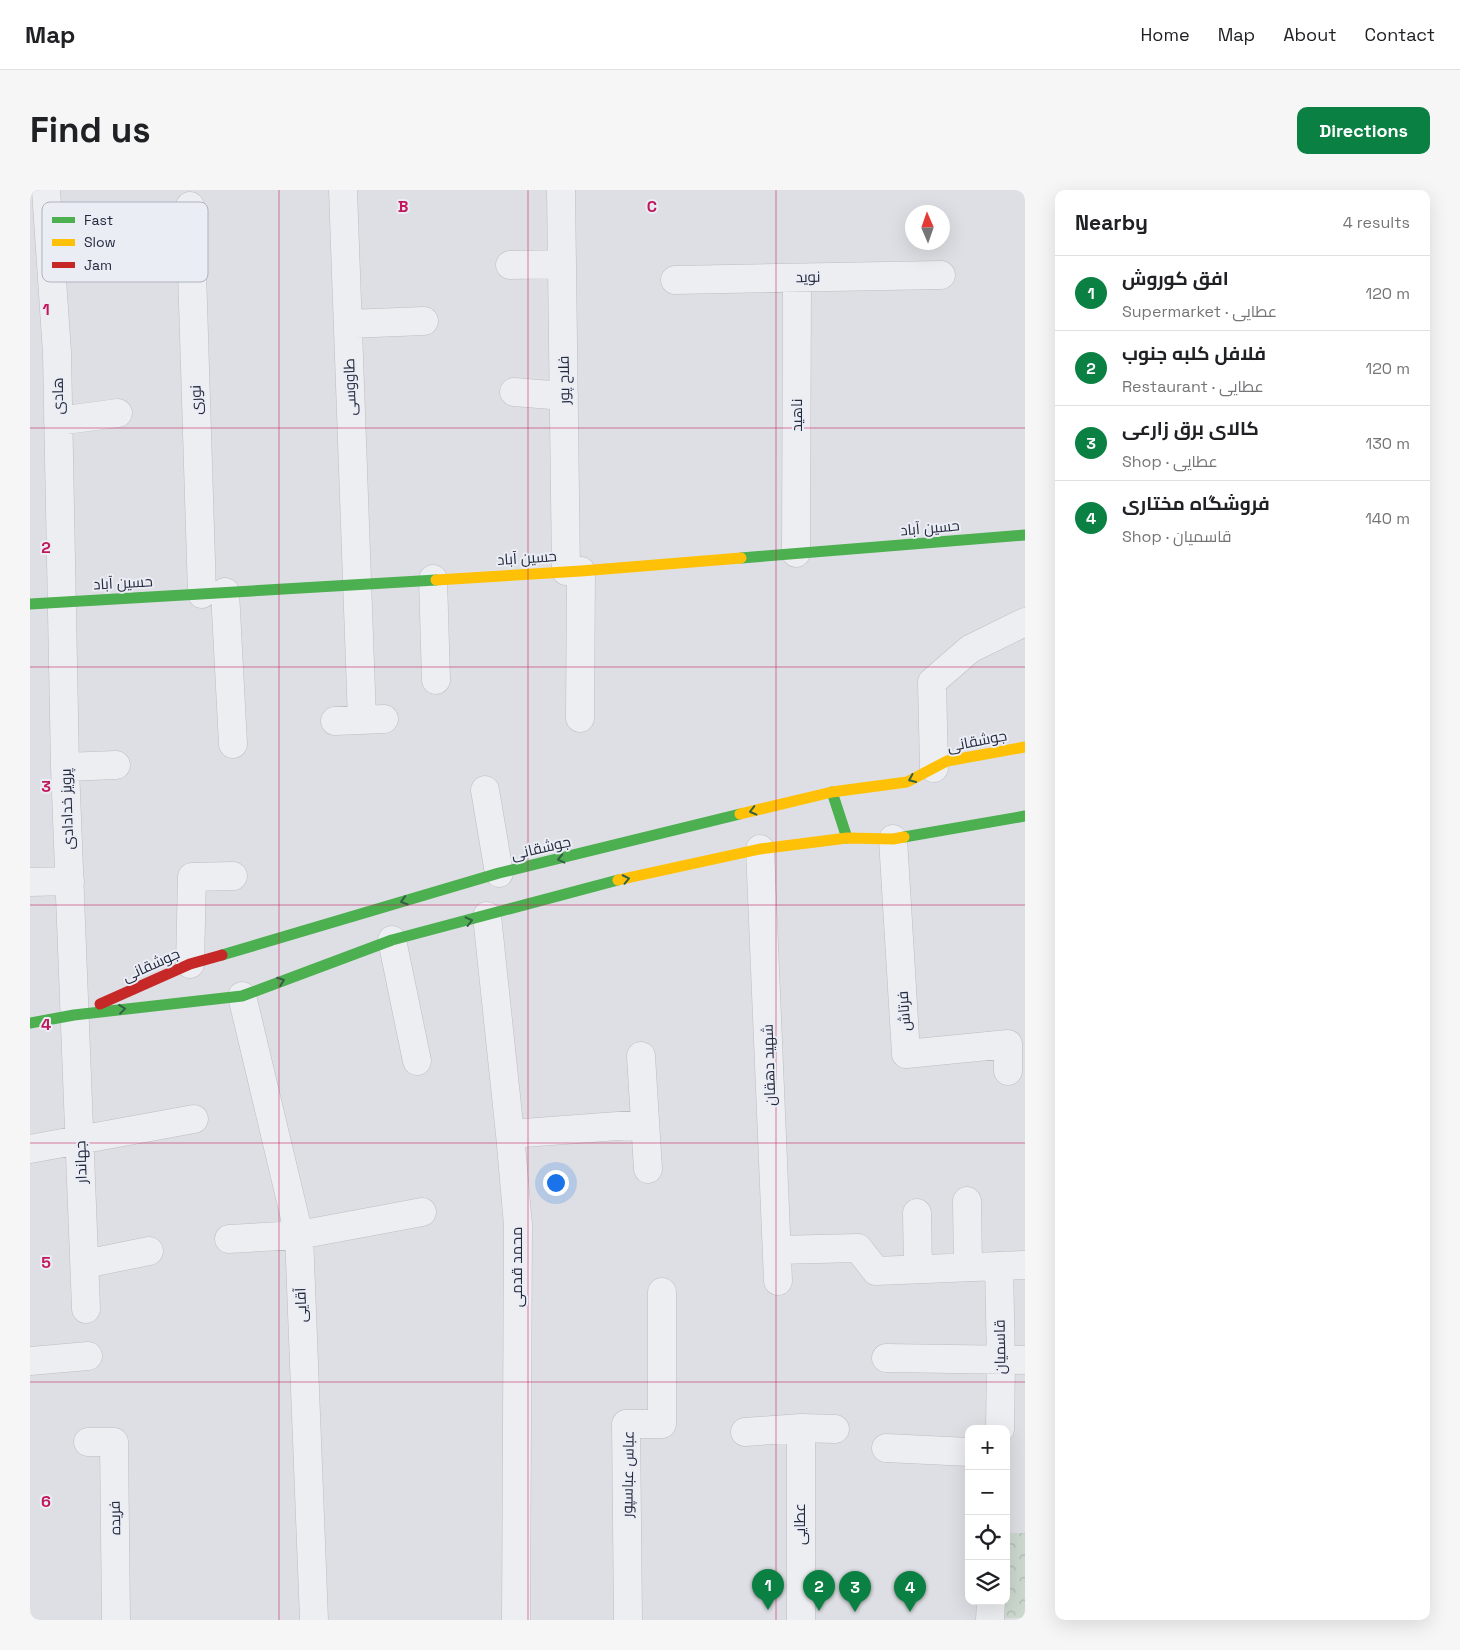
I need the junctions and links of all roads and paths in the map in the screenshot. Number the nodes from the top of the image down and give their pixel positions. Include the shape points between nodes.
1 (343, 190) edge
2 (561, 190) edge
3 (510, 264) dead end
4 (562, 264) junction
5 (941, 275) dead end
6 (797, 278) junction
7 (675, 280) dead end
8 (52, 282) edge
9 (195, 282) edge
10 (424, 321) dead end
11 (348, 324) junction
12 (514, 392) dead end
13 (564, 396) junction
14 (118, 414) dead end
15 (58, 421) junction
16 (1025, 535) edge
17 (796, 553) junction
18 (573, 571) junction
19 (432, 579) junction
20 (357, 584) junction
21 (214, 593) junction
22 (61, 602) junction
23 (30, 604) edge
24 (1025, 622) edge
25 (436, 680) dead end
26 (580, 718) dead end
27 (360, 720) dead end
28 (233, 744) dead end
29 (1025, 747) edge
30 (116, 765) dead end
31 (65, 767) junction
32 (934, 768) junction
33 (485, 790) dead end
34 (832, 792) junction
35 (1025, 816) edge
36 (847, 838) junction
37 (893, 839) junction
38 (760, 850) junction
39 (499, 873) junction
40 (233, 876) dead end
41 (70, 881) junction
42 (30, 882) edge
43 (487, 916) junction
44 (392, 940) junction
45 (190, 964) junction
46 (242, 996) junction
47 (74, 1015) junction
48 (30, 1023) edge
49 (641, 1056) dead end
50 (417, 1061) dead end
51 (1008, 1071) dead end
52 (194, 1119) dead end
53 (645, 1124) junction
54 (510, 1134) junction
55 (80, 1140) junction
56 (30, 1149) edge
57 (648, 1169) dead end
58 (967, 1201) dead end
59 (422, 1212) dead end
60 (917, 1213) dead end
61 (299, 1235) junction
62 (229, 1238) dead end
63 (777, 1250) junction
64 (149, 1251) dead end
65 (84, 1264) junction
66 (1012, 1265) edge
67 (968, 1267) junction
68 (918, 1269) junction
69 (778, 1281) dead end
70 (662, 1292) dead end
71 (86, 1309) dead end
72 (88, 1356) dead end
73 (886, 1358) dead end
74 (30, 1361) edge
75 (1013, 1361) edge
76 (1001, 1425) edge
77 (800, 1428) junction
78 (835, 1429) dead end
79 (745, 1432) dead end
80 (88, 1442) dead end
81 (886, 1448) dead end
82 (965, 1452) edge
83 (991, 1605) edge
84 (116, 1620) edge
85 (314, 1620) edge
86 (516, 1620) edge
87 (628, 1620) edge
88 (801, 1620) edge
89 (990, 1620) edge

1 - 11 street, طاووسی
2 - 4 street, فلاح پور
3 - 4 street
4 - 13 street, فلاح پور
5 - 6 street, نوید
6 - 7 street, نوید
6 - 17 street, ناهید
8 - 15 street, هادی
9 - 21 street, نوری
10 - 11 street
11 - 20 street, طاووسی
12 - 13 street
13 - 18 street, فلاح پور
14 - 15 street
15 - 22 street, هادی
16 - 17 street, حسین آباد
17 - 18 street, حسین آباد
18 - 19 street, حسین آباد
18 - 26 street, فلاح پور
19 - 20 street, حسین آباد
19 - 25 street
20 - 21 street, حسین آباد
20 - 27 street, طاووسی
21 - 22 street, حسین آباد
21 - 28 street, نوری
22 - 23 street, حسین آباد
22 - 31 street, پرویز خدادادی
24 - 32 street via 970,649 932,682
29 - 32 street, جوشقانی via 947,761
30 - 31 street
31 - 41 street, پرویز خدادادی
32 -> 34 street, جوشقانی via 906,782
33 - 39 street
34 - 36 street
34 -> 39 street, جوشقانی via 594,855
35 - 37 street, جوشقانی
36 - 37 street, جوشقانی
36 - 38 street, جوشقانی
37 - 51 street, فرتاش via 906,1054 1008,1044
43 -> 38 street, جوشقانی via 599,880
38 - 63 street, شهید دهقان
39 -> 45 street, جوشقانی
40 - 45 street via 192,877
41 - 42 street
41 - 47 street, پرویز خدادادی
44 -> 43 street, جوشقانی
43 - 54 street, محمد قدمی
46 -> 44 street, جوشقانی
44 - 50 street
45 - 47 street, جوشقانی
47 -> 46 street, جوشقانی
46 - 61 street, آقایی
47 - 48 street, جوشقانی
47 - 55 street, جهاندار
49 - 53 street
52 - 55 street
53 - 54 street
53 - 57 street
54 - 86 street, محمد قدمی via 518,1225
55 - 56 street
55 - 65 street, جهاندار
58 - 67 street
59 - 61 street
60 - 68 street
61 - 62 street
61 - 85 street, آقایی
63 - 68 street via 858,1248 876,1271
63 - 69 street, شهید دهقان
64 - 65 street
65 - 71 street, جهاندار
66 - 67 street
66 - 75 street, قاسمیان
67 - 68 street
70 - 87 street, عباس عباسپور via 662,1424 626,1424
72 - 74 street
73 - 75 street
75 - 76 street, قاسمیان
77 - 78 street
77 - 79 street
77 - 88 street, عطایی
80 - 84 street, فریده via 114,1442
81 - 82 street
83 - 89 street

